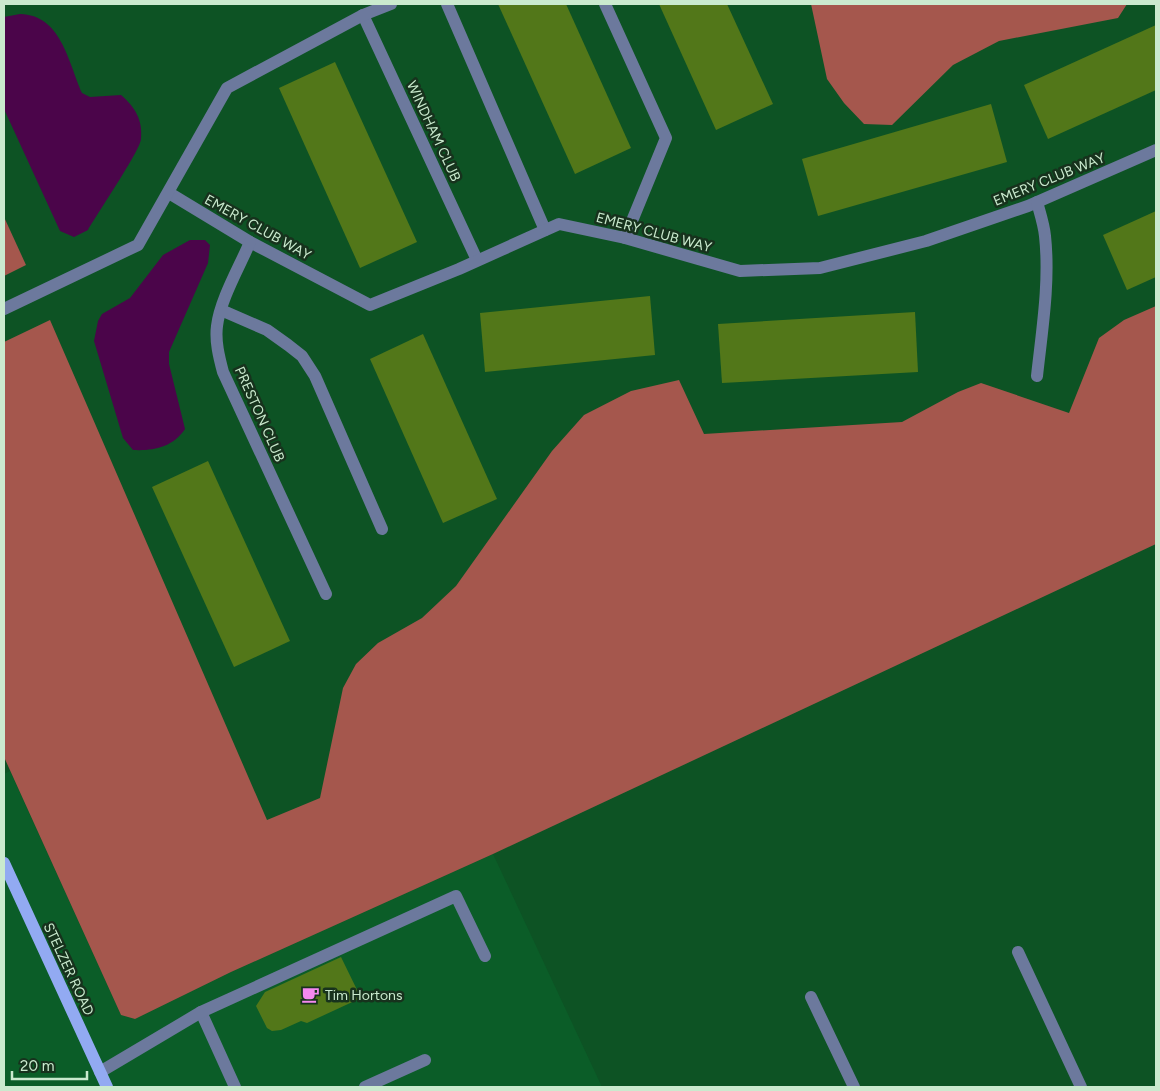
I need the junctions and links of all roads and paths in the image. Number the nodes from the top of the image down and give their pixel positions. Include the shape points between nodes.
1 (390, 4) edge
2 (447, 4) edge
3 (605, 4) edge
4 (363, 14) junction
5 (1156, 150) edge
6 (169, 192) junction
7 (1037, 202) junction
8 (545, 230) junction
9 (625, 238) junction
10 (250, 242) junction
11 (477, 260) junction
12 (4, 309) edge
13 (221, 310) junction
14 (1036, 376) dead end
15 (382, 529) dead end
16 (326, 594) dead end
17 (4, 863) edge
18 (1018, 952) dead end
19 (485, 956) dead end
20 (811, 997) dead end
21 (201, 1012) junction
22 (425, 1060) dead end
23 (100, 1072) junction
24 (107, 1087) edge
25 (235, 1087) edge
26 (365, 1087) edge
27 (854, 1087) edge
28 (1081, 1087) edge

1 - 4 street
2 - 8 street
3 - 9 street via 666,138
4 - 6 street via 227,88
4 - 11 street, WINDHAM CLUB
5 - 7 street, EMERY CLUB WAY
6 - 10 street, EMERY CLUB WAY
6 - 12 street via 138,245
7 - 9 street, EMERY CLUB WAY via 926,240 820,268 740,271
7 - 14 street via 1045,236 1045,278
8 - 9 street, EMERY CLUB WAY via 558,224
8 - 11 street, EMERY CLUB WAY
10 - 11 street, EMERY CLUB WAY via 370,305
10 - 13 street, PRESTON CLUB
13 - 15 street via 267,330 302,356 315,376
13 - 16 street, PRESTON CLUB via 217,326 223,372
17 - 23 main road, STELZER ROAD
18 - 28 street
19 - 21 street via 456,896
20 - 27 street
21 - 23 street
21 - 25 street
22 - 26 street
23 - 24 main road, STELZER ROAD

